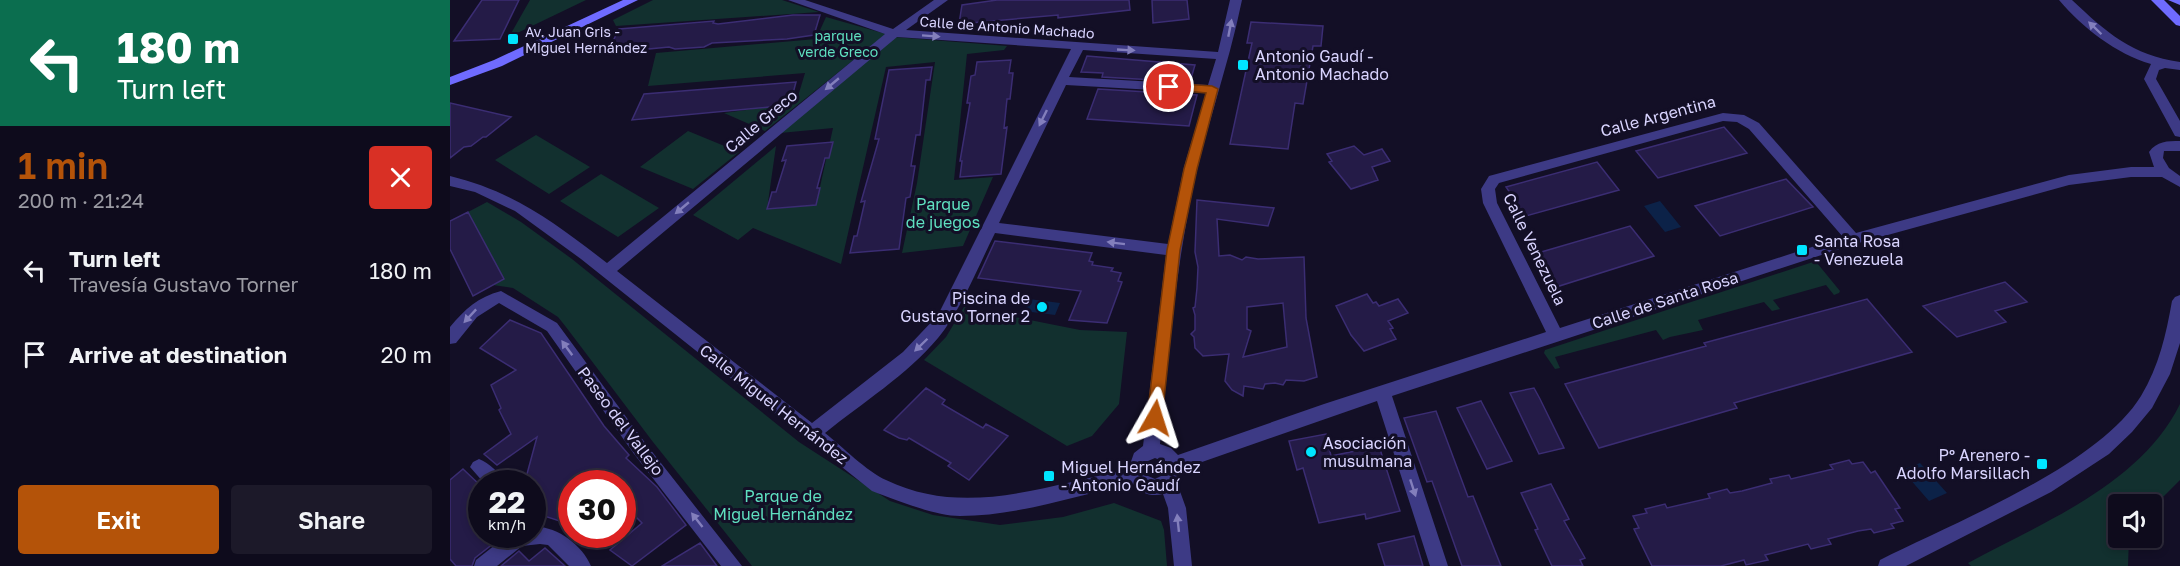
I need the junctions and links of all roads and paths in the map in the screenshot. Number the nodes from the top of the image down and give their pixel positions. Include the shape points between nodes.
1 (609, 0) edge
2 (632, 0) edge
3 (794, 0) edge
4 (942, 0) edge
5 (1236, 0) edge
6 (2065, 0) edge
7 (2157, 0) edge
8 (2174, 0) edge
9 (2180, 2) edge
10 (2180, 22) edge
11 (894, 33) junction
12 (1078, 47) junction
13 (1223, 56) junction
14 (2180, 57) edge
15 (2180, 66) edge
16 (450, 72) edge
17 (2154, 74) junction
18 (450, 81) edge
19 (1061, 81) junction
20 (1212, 89) junction
21 (2179, 131) edge
22 (2180, 146) edge
23 (2163, 172) junction
24 (1494, 179) joint
25 (450, 181) edge
26 (2180, 182) edge
27 (991, 227) junction
28 (1853, 239) junction
29 (1174, 250) junction
30 (606, 272) junction
31 (2180, 301) edge
32 (2179, 318) edge
33 (1556, 336) junction
34 (450, 338) edge
35 (1382, 392) junction
36 (811, 434) junction
37 (1151, 452) junction
38 (479, 467) dead end
39 (482, 470) edge
40 (1172, 472) junction
41 (1136, 476) junction
42 (546, 534) edge
43 (505, 548) edge
44 (483, 566) edge
45 (582, 566) edge
46 (733, 566) edge
47 (1183, 566) edge
48 (1439, 566) edge
49 (1887, 566) edge

1 - 16 street
2 - 18 street via 508,59
3 - 11 street, Calle de Antonio Machado
4 - 11 street, Calle Greco
13 -> 5 street
17 -> 6 street via 2106,38
7 - 10 street
8 - 9 street
11 -> 12 street, Calle de Antonio Machado
11 -> 30 street, Calle Greco
12 -> 13 street, Calle de Antonio Machado
12 - 19 street
13 - 20 street
14 - 17 street
15 - 17 street
17 - 21 street
19 - 20 street
19 -> 27 street
20 - 29 street via 1190,169
22 - 23 street via 2165,146 2155,153
23 - 26 street
23 - 28 street, Calle de Santa Rosa via 2068,180
24 - 28 street, Calle Argentina via 1733,116 1754,126
24 - 33 street, Calle Venezuela via 1488,189 1490,203
25 - 30 street, Calle Miguel Hernández via 479,188 520,207
29 -> 27 street
27 -> 36 street via 932,334 909,357
28 - 33 street, Calle de Santa Rosa
29 - 37 street
30 - 36 street, Calle Miguel Hernández
31 - 32 street
32 - 49 street via 2170,357 2155,389 2140,412 2102,451 2043,487
33 - 35 street, Calle de Santa Rosa
46 -> 34 street, Paseo del Vallejo via 640,449 552,327 501,297 472,312
35 - 40 street, Calle de Santa Rosa
35 -> 48 street
36 - 41 street, Calle Miguel Hernández via 878,485 905,496 959,508 1038,499
37 - 40 street via 1161,451 1170,456
37 - 41 street via 1138,460
38 - 39 street
40 - 41 street via 1152,487
47 -> 40 street
42 - 45 street
43 - 44 street

